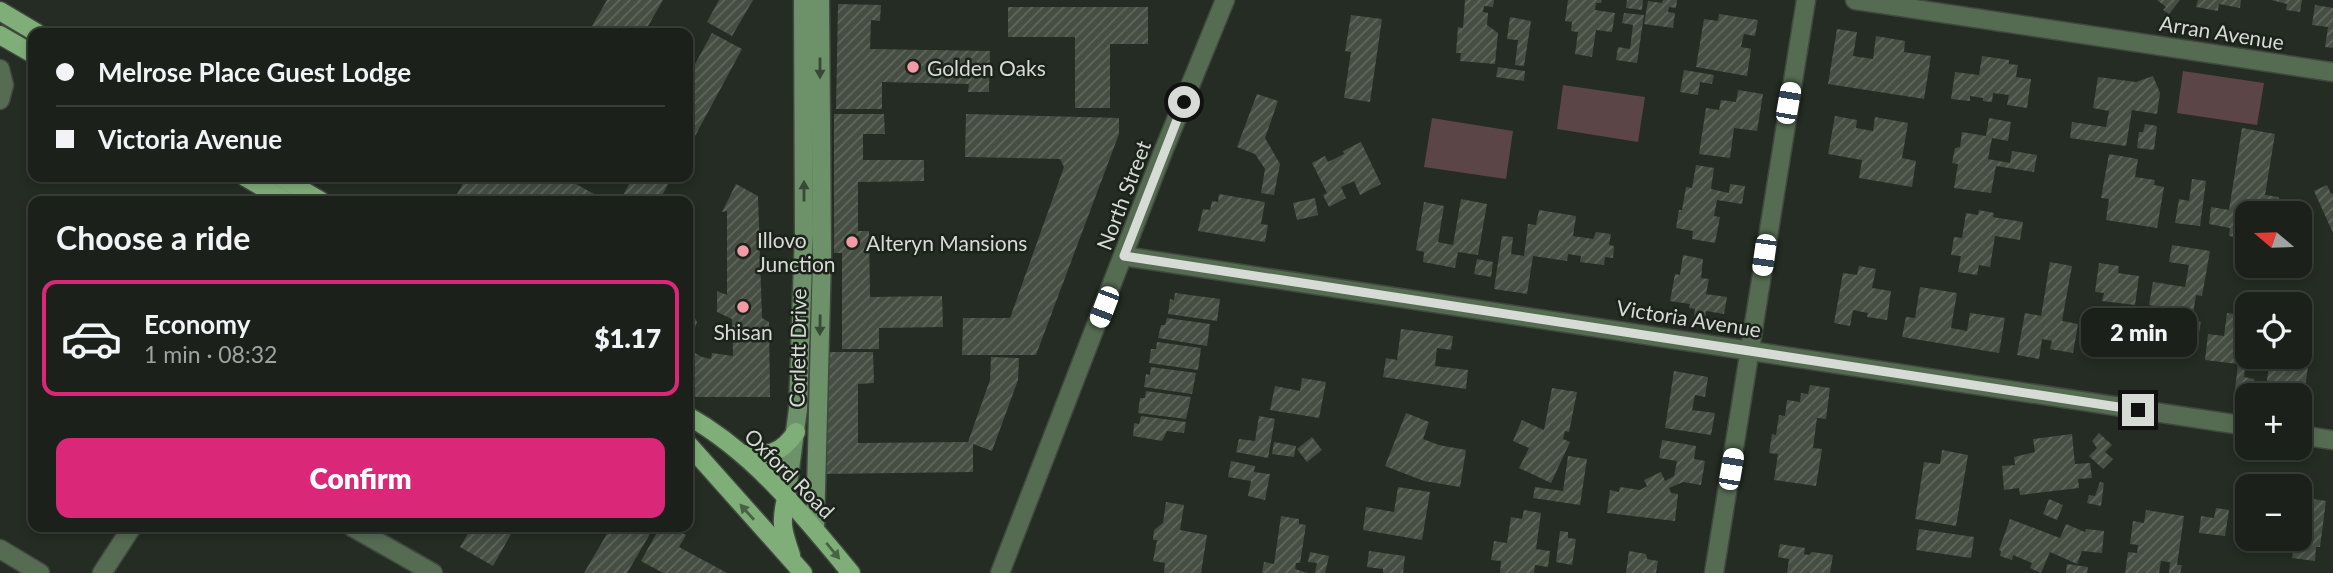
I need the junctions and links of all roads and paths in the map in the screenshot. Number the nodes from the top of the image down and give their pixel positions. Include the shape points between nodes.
1 (803, 0) edge
2 (820, 0) edge
3 (1225, 0) edge
4 (1805, 0) edge
5 (1855, 0) edge
6 (0, 11) edge
7 (29, 28) edge
8 (0, 35) edge
9 (28, 51) edge
10 (0, 69) edge
11 (2333, 72) edge
12 (0, 100) edge
13 (254, 182) edge
14 (289, 182) edge
15 (277, 196) edge
16 (312, 196) edge
17 (1124, 256) junction
18 (1751, 350) junction
19 (693, 419) edge
20 (2235, 424) edge
21 (796, 432) junction
22 (2312, 437) edge
23 (2333, 440) edge
24 (693, 450) edge
25 (743, 454) junction
26 (786, 499) junction
27 (815, 529) junction
28 (129, 532) edge
29 (361, 532) edge
30 (0, 549) edge
31 (798, 567) edge
32 (1003, 570) edge
33 (40, 573) edge
34 (102, 573) edge
35 (433, 573) edge
36 (851, 573) edge
37 (1714, 573) edge

21 -> 1 main road, Corlett Drive via 804,233
2 -> 27 main road, Corlett Drive via 822,257
3 - 17 street, North Street
4 - 18 street
5 - 11 street, Arran Avenue
6 - 7 main road
8 - 9 main road
10 - 12 street via 4,85
13 - 15 main road
14 - 16 main road
17 - 18 street, Victoria Avenue
17 - 32 street, North Street
18 - 20 street, Victoria Avenue
18 - 37 street
19 - 25 main road, Oxford Road
21 - 25 main road via 777,453
21 - 26 main road, Corlett Drive
22 - 23 street
31 -> 24 main road
25 - 26 main road, Oxford Road
26 - 27 main road, Oxford Road
26 - 31 main road via 782,530
27 -> 36 main road, Oxford Road
28 - 34 street
29 - 35 street
30 - 33 street

